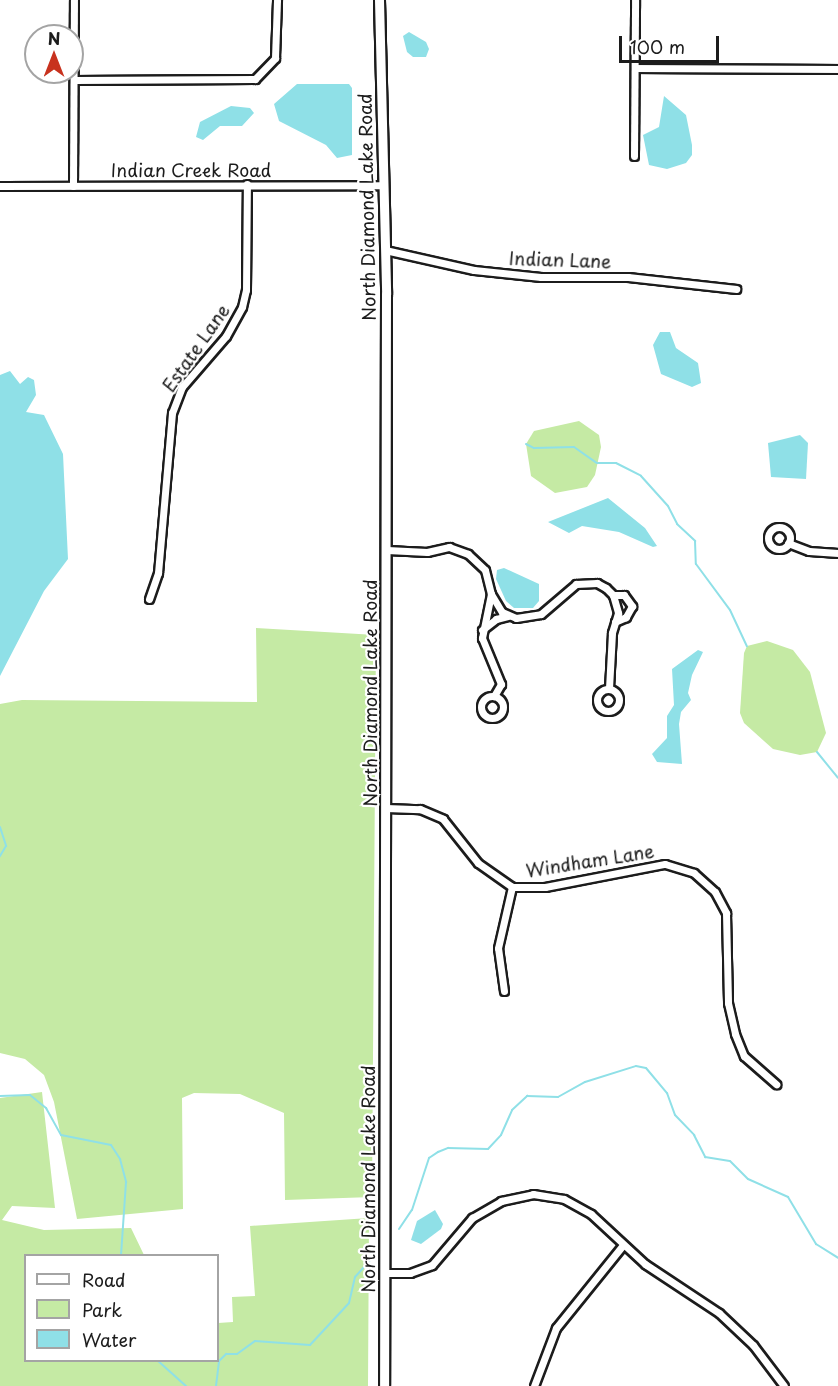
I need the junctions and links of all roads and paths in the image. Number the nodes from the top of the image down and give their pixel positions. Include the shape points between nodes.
1 (74, 0) edge
2 (277, 0) edge
3 (379, 0) edge
4 (635, 0) edge
5 (74, 24) edge
6 (635, 68) junction
7 (838, 69) edge
8 (84, 80) edge
9 (74, 84) edge
10 (634, 156) dead end
11 (247, 184) junction
12 (383, 185) junction
13 (0, 186) edge
14 (73, 186) junction
15 (385, 249) junction
16 (736, 289) dead end
17 (788, 543) dead end
18 (387, 550) junction
19 (838, 554) edge
20 (491, 594) junction
21 (613, 595) junction
22 (149, 599) dead end
23 (508, 616) junction
24 (615, 622) junction
25 (482, 630) junction
26 (609, 688) dead end
27 (494, 696) dead end
28 (386, 808) junction
29 (512, 887) junction
30 (504, 991) dead end
31 (776, 1084) dead end
32 (623, 1245) junction
33 (384, 1273) junction
34 (384, 1386) edge
35 (534, 1386) edge
36 (783, 1386) edge

1 - 5 street
2 - 8 street via 276,53 259,77 240,81
3 - 12 street, North Diamond Lake Road
4 - 6 street
6 - 7 street
6 - 10 street
9 - 14 street
11 - 12 street, Indian Creek Road
11 - 14 street, Indian Creek Road
11 - 22 street, Estate Lane via 246,290 242,307 226,336 182,387 171,413 158,573
12 - 15 street, North Diamond Lake Road
13 - 14 street, Indian Creek Road
15 - 16 street, Indian Lane via 474,270 544,277 628,277
15 - 18 street, North Diamond Lake Road
17 - 19 street via 809,551
18 - 20 street via 458,549 484,570
18 - 28 street, North Diamond Lake Road
20 - 23 street
20 - 25 street
21 - 23 street via 597,584 576,584 533,618
21 - 24 street via 618,613
21 - 24 street via 624,595 632,606 626,617
23 - 25 street via 496,619
24 - 26 street
25 - 27 street via 501,684
28 - 29 street, Windham Lane via 420,809 443,819 478,863
28 - 33 street, North Diamond Lake Road
29 - 30 street via 498,948
29 - 31 street, Windham Lane via 545,887 665,864 694,873 715,892 726,913 727,996 735,1034 744,1056
32 - 33 street via 580,1207 564,1199 532,1194 488,1207 472,1218 432,1265 410,1273
32 - 35 street via 555,1328
32 - 36 street via 719,1313 753,1345
33 - 34 street, North Diamond Lake Road

